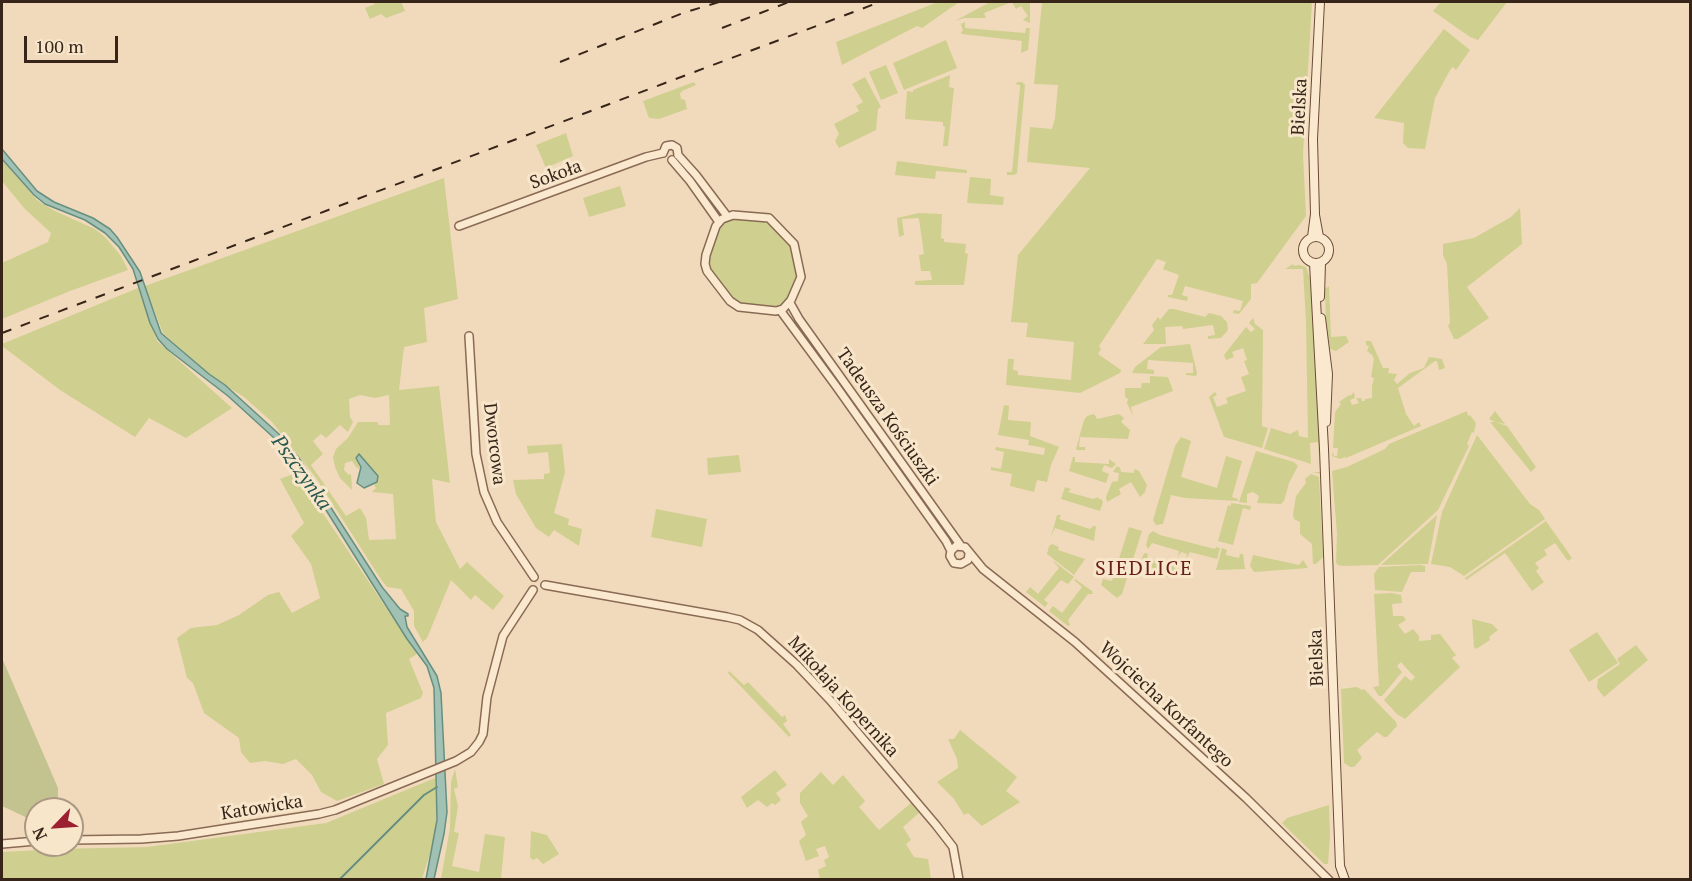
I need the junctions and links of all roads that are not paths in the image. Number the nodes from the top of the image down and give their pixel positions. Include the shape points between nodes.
1 (1320, 2) edge
2 (663, 153) junction
3 (675, 157) junction
4 (727, 216) junction
5 (719, 222) junction
6 (459, 226) dead end
7 (1315, 237) junction
8 (1317, 263) junction
9 (790, 303) junction
10 (780, 310) junction
11 (469, 336) dead end
12 (961, 546) junction
13 (951, 551) junction
14 (969, 554) junction
15 (964, 564) junction
16 (983, 568) junction
17 (534, 577) junction
18 (545, 585) junction
19 (533, 590) junction
20 (84, 840) edge
21 (24, 842) edge
22 (2, 844) edge
23 (1340, 866) junction
24 (1322, 876) edge
25 (959, 879) edge
26 (1329, 879) edge
27 (1336, 879) edge
28 (1345, 879) edge

1 - 7 main road, Bielska via 1313,139 1318,226
2 - 3 street via 666,159
2 - 3 street via 666,146 672,145 677,148
2 - 6 street, Sokoła
3 - 4 street via 701,181
3 - 5 street
4 - 5 street
4 - 9 street via 768,218 791,240 801,274
5 - 10 street via 706,255 709,274 736,306
7 - 8 main road via 1305,242 1303,250 1307,260
7 - 8 main road via 1328,243 1330,250 1328,257
8 - 23 main road, Bielska
9 - 10 street
9 - 12 street, Tadeusza Kościuszki
10 - 13 street, Tadeusza Kościuszki
11 - 17 street, Dworcowa via 480,477 493,515
12 - 13 street
12 - 14 street
13 - 15 street via 952,561
14 - 15 street
14 - 16 street, Wojciecha Korfantego
15 - 16 street, Wojciecha Korfantego
16 - 24 street, Wojciecha Korfantego via 1138,698 1246,798
17 - 18 street, Dworcowa via 541,578
17 - 19 street via 530,584
18 - 19 street via 540,591
18 - 25 street, Mikołaja Kopernika via 740,620 775,643 838,709 950,842
19 - 20 street, Katowicka via 503,636 487,697 483,734 471,752 430,772 319,814 178,836
21 - 22 street
23 - 27 main road, Bielska
23 - 28 main road, Bielska
24 - 26 street, Wojciecha Korfantego

